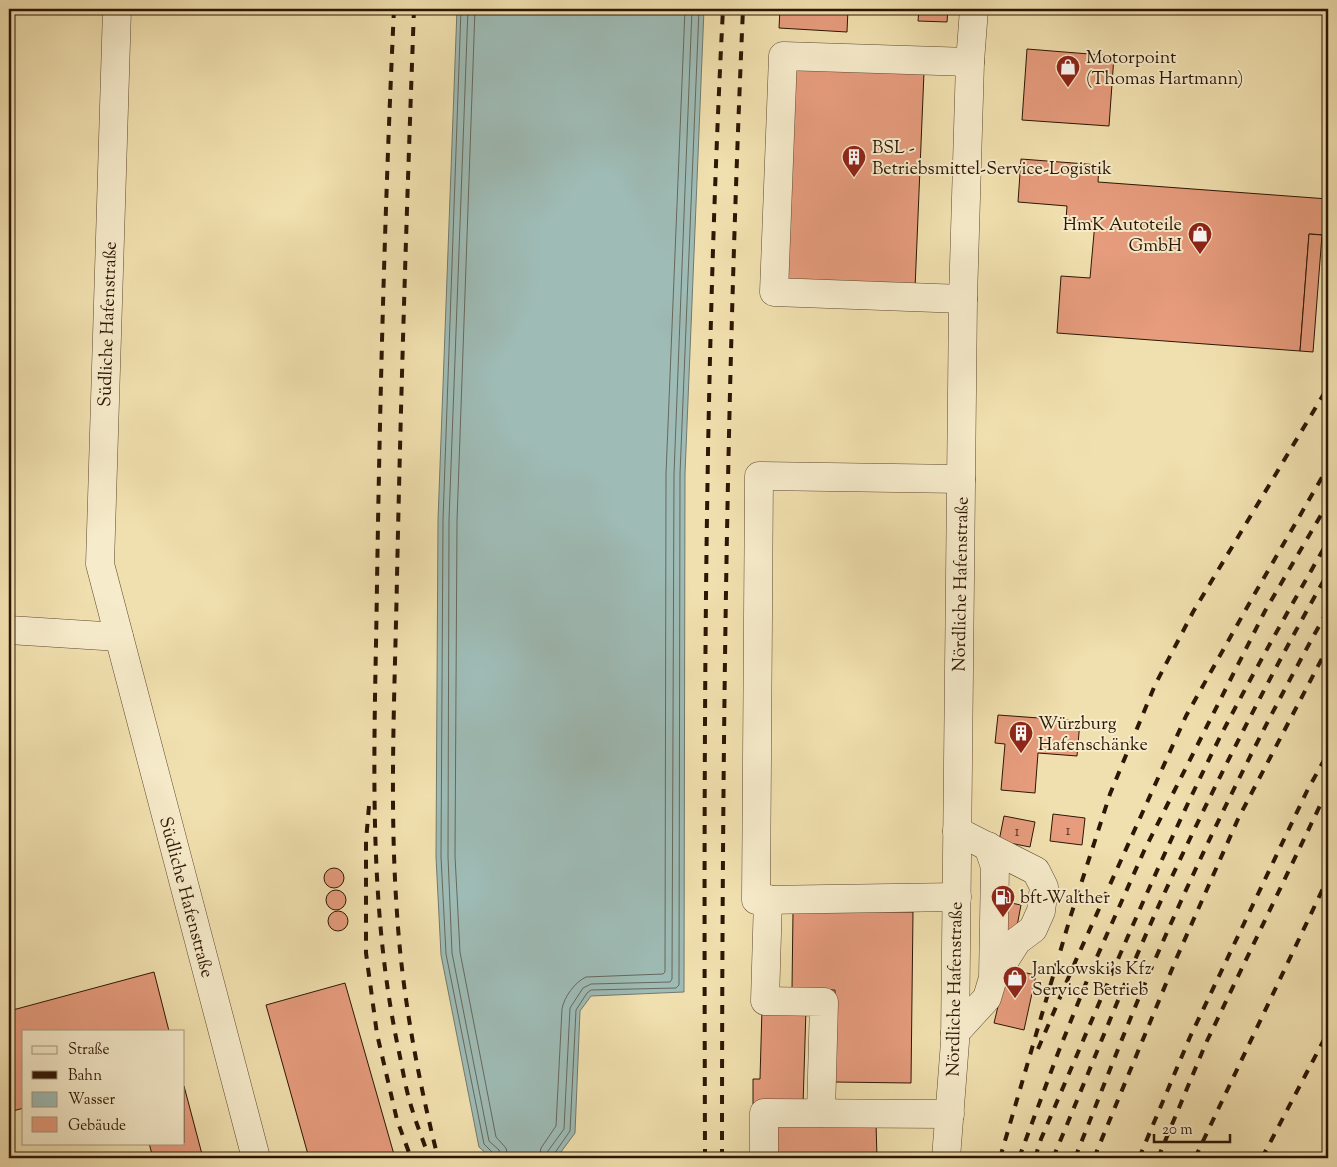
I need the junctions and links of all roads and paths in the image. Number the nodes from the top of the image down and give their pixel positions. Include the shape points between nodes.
1 (118, 9) edge
2 (974, 9) edge
3 (970, 62) junction
4 (963, 299) junction
5 (961, 479) junction
6 (9, 630) edge
7 (119, 637) junction
8 (957, 831) junction
9 (988, 846) junction
10 (956, 897) junction
11 (768, 899) junction
12 (994, 968) junction
13 (955, 1033) junction
14 (821, 1113) junction
15 (950, 1114) junction
16 (256, 1158) edge
17 (764, 1158) edge
18 (946, 1158) edge

1 - 7 street, Südliche Hafenstraße via 100,564
2 - 3 street, Nördliche Hafenstraße
3 - 4 street, Nördliche Hafenstraße
3 - 4 street via 783,56 774,292
4 - 5 street, Nördliche Hafenstraße
5 - 8 street, Nördliche Hafenstraße
5 - 11 street via 759,476 756,900
6 - 7 street
7 - 16 street, Südliche Hafenstraße
8 - 9 street
8 - 10 street, Nördliche Hafenstraße
9 - 12 street via 995,867
9 - 12 street via 1036,872 1044,887 1041,911 1033,929 1017,941 1005,960
10 - 11 street
10 - 13 street, Nördliche Hafenstraße
11 - 14 street via 765,1001 824,1002
12 - 13 street via 987,998
13 - 15 street, Nördliche Hafenstraße
14 - 15 street
14 - 17 street via 764,1113
15 - 18 street, Nördliche Hafenstraße

